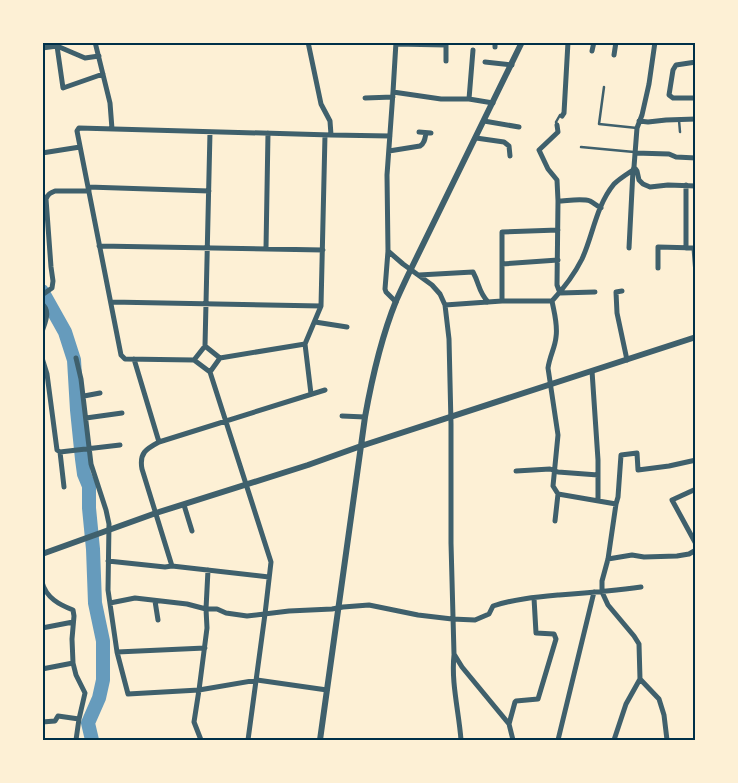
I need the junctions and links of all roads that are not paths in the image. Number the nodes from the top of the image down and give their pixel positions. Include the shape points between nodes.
1 (95, 42) edge
2 (308, 42) edge
3 (522, 42) edge
4 (568, 42) edge
5 (594, 42) edge
6 (616, 42) edge
7 (655, 42) edge
8 (396, 43) edge
9 (56, 44) edge
10 (446, 44) edge
11 (42, 48) edge
12 (473, 50) dead end
13 (592, 51) dead end
14 (614, 55) dead end
15 (99, 56) junction
16 (446, 61) dead end
17 (485, 62) dead end
18 (696, 62) edge
19 (512, 65) junction
20 (103, 74) junction
21 (604, 88) dead end
22 (393, 94) junction
23 (365, 98) dead end
24 (696, 98) edge
25 (469, 99) junction
26 (493, 103) junction
27 (561, 115) joint
28 (696, 119) edge
29 (679, 120) junction
30 (484, 121) junction
31 (639, 121) junction
32 (557, 125) joint
33 (519, 127) dead end
34 (637, 128) junction
35 (112, 130) junction
36 (210, 132) junction
37 (419, 132) dead end
38 (680, 132) dead end
39 (268, 133) junction
40 (328, 135) junction
41 (390, 136) junction
42 (476, 138) junction
43 (80, 147) junction
44 (581, 147) dead end
45 (389, 151) junction
46 (42, 153) edge
47 (635, 153) junction
48 (510, 156) dead end
49 (696, 158) edge
50 (634, 169) junction
51 (686, 185) junction
52 (696, 186) edge
53 (88, 189) junction
54 (208, 191) junction
55 (558, 201) junction
56 (601, 208) junction
57 (45, 212) edge
58 (45, 230) edge
59 (558, 230) junction
60 (100, 246) junction
61 (208, 247) junction
62 (266, 248) junction
63 (629, 248) dead end
64 (686, 248) junction
65 (695, 248) edge
66 (323, 250) junction
67 (388, 250) junction
68 (558, 260) junction
69 (502, 264) junction
70 (658, 268) dead end
71 (411, 269) junction
72 (696, 274) edge
73 (419, 275) junction
74 (622, 290) dead end
75 (595, 292) dead end
76 (560, 293) junction
77 (42, 295) edge
78 (502, 300) junction
79 (552, 301) junction
80 (111, 302) junction
81 (396, 302) junction
82 (488, 302) junction
83 (42, 304) edge
84 (206, 304) junction
85 (445, 305) junction
86 (321, 306) junction
87 (315, 322) junction
88 (347, 328) dead end
89 (42, 332) edge
90 (696, 337) edge
91 (305, 344) junction
92 (205, 346) junction
93 (42, 358) edge
94 (76, 358) dead end
95 (220, 358) junction
96 (134, 359) junction
97 (194, 360) junction
98 (627, 360) junction
99 (592, 371) junction
100 (210, 372) junction
101 (550, 385) junction
102 (325, 390) dead end
103 (100, 393) dead end
104 (312, 394) junction
105 (84, 396) junction
106 (122, 413) dead end
107 (342, 416) dead end
108 (366, 417) junction
109 (451, 417) junction
110 (86, 418) junction
111 (225, 422) junction
112 (159, 442) junction
113 (120, 445) dead end
114 (362, 446) junction
115 (89, 448) junction
116 (60, 452) junction
117 (696, 460) edge
118 (555, 470) junction
119 (516, 471) dead end
120 (598, 475) junction
121 (246, 485) junction
122 (64, 487) dead end
123 (696, 489) edge
124 (558, 494) junction
125 (598, 501) junction
126 (184, 504) junction
127 (616, 504) junction
128 (156, 514) junction
129 (555, 521) dead end
130 (106, 531) junction
131 (192, 531) dead end
132 (696, 544) edge
133 (696, 550) edge
134 (42, 554) edge
135 (608, 559) junction
136 (108, 561) junction
137 (172, 566) junction
138 (208, 570) junction
139 (269, 577) junction
140 (42, 582) edge
141 (641, 587) dead end
142 (594, 592) junction
143 (602, 592) junction
144 (534, 598) junction
145 (155, 601) junction
146 (110, 602) junction
147 (338, 608) junction
148 (206, 609) junction
149 (265, 614) junction
150 (452, 619) junction
151 (158, 620) dead end
152 (73, 622) junction
153 (42, 628) edge
154 (205, 648) junction
155 (117, 652) junction
156 (454, 654) junction
157 (73, 663) junction
158 (42, 669) edge
159 (640, 679) junction
160 (257, 680) junction
161 (199, 690) junction
162 (327, 690) junction
163 (79, 719) junction
164 (42, 722) edge
165 (509, 724) junction
166 (76, 740) edge
167 (201, 740) edge
168 (248, 740) edge
169 (320, 740) edge
170 (461, 740) edge
171 (513, 740) edge
172 (558, 740) edge
173 (614, 740) edge
174 (667, 740) edge

1 - 15 street
2 - 40 street via 321,104 330,121
3 - 19 street
4 - 27 street via 564,113
5 - 13 street
6 - 14 street
7 - 31 street
8 - 10 street
8 - 22 street
9 - 11 street
9 - 15 street via 85,58
9 - 20 street via 63,88
10 - 16 street
12 - 25 street
15 - 20 street
17 - 19 street
18 - 24 street via 676,65 669,95 673,98
19 - 26 street
20 - 35 street
21 - 34 lane via 599,124
22 - 23 street
22 - 25 street
22 - 41 street
25 - 26 street
26 - 30 street
27 - 32 lane
28 - 29 street
29 - 31 street
29 - 38 lane
30 - 33 street
30 - 42 street
31 - 34 street
32 - 55 street via 558,132 539,150 557,180
34 - 47 street
35 - 36 street
35 - 43 street via 79,128
36 - 39 street
36 - 54 street
37 - 45 street via 428,133 420,146
39 - 40 street
39 - 62 street
40 - 41 street
40 - 66 street
41 - 45 street
42 - 48 street via 504,142 509,146
42 - 71 street
43 - 46 street
43 - 53 street
44 - 47 lane
45 - 67 street
47 - 49 street
47 - 50 street
50 - 51 street via 639,180 650,187
50 - 56 street via 615,184
50 - 63 street
51 - 52 street
51 - 64 street
53 - 54 street
53 - 57 street via 50,193
53 - 60 street
54 - 61 street
55 - 56 street via 585,200
55 - 59 street
56 - 76 street via 582,259
57 - 58 street
58 - 77 street via 54,281 52,288
59 - 68 street
59 - 69 street via 502,232
60 - 61 street
60 - 80 street
61 - 62 street
61 - 84 street
62 - 66 street
64 - 65 street
64 - 70 street via 658,247
65 - 72 street
66 - 86 street
67 - 71 street
67 - 81 street via 385,289
68 - 69 street
68 - 76 street via 557,285
69 - 78 street
71 - 73 street
71 - 81 street
73 - 82 street via 474,272 481,294
73 - 85 street via 440,294
74 - 98 street via 616,292 617,313
75 - 76 street
76 - 79 street
78 - 79 street
78 - 82 street
79 - 101 street via 557,332 549,358
80 - 84 street
80 - 96 street via 121,355 125,359
81 - 108 street via 374,370
82 - 85 street
83 - 89 street via 48,312
84 - 86 street
84 - 92 street
85 - 109 street
86 - 87 street
87 - 88 street
87 - 91 street
90 - 98 street
91 - 95 street
91 - 104 street
92 - 95 street
92 - 97 street
93 - 116 street via 57,450
94 - 105 street
95 - 100 street
96 - 97 street
96 - 112 street
97 - 100 street
98 - 99 street
99 - 101 street
99 - 120 street
100 - 111 street
101 - 109 street
101 - 118 street via 558,435
102 - 104 street
103 - 105 street
104 - 111 street
105 - 110 street
106 - 110 street
107 - 108 street
108 - 114 street
109 - 114 street
109 - 150 street
110 - 115 street
111 - 112 street
111 - 121 street
112 - 128 street via 147,449 140,462
113 - 115 street
114 - 121 street
114 - 147 street
115 - 116 street
115 - 130 street via 109,524
116 - 122 street
117 - 127 street via 638,470 638,452 621,455
118 - 119 street
118 - 120 street
118 - 124 street via 553,486
120 - 125 street
121 - 126 street
121 - 139 street via 270,562
123 - 132 street via 672,500
124 - 125 street
124 - 129 street
125 - 127 street
126 - 128 street
126 - 131 street
127 - 135 street
128 - 130 street
128 - 137 street
130 - 134 street
130 - 136 street
133 - 135 street via 677,556 632,555
135 - 143 street
136 - 137 street
136 - 146 street
137 - 138 street
138 - 139 street
138 - 148 street
139 - 149 street
140 - 152 street via 50,597 73,610
141 - 143 street
142 - 143 street
142 - 144 street
142 - 172 street
143 - 159 street via 608,605 639,644
144 - 150 street via 493,606 489,614 475,620
144 - 165 street via 536,634 554,634 556,639 538,699 516,701
145 - 146 street via 135,598
145 - 148 street
145 - 151 street
146 - 155 street
147 - 149 street
147 - 150 street via 369,604
147 - 162 street
148 - 149 street via 247,616
148 - 154 street
149 - 160 street
150 - 156 street
152 - 153 street
152 - 157 street
154 - 155 street
154 - 161 street
155 - 161 street via 128,694
156 - 165 street
156 - 170 street via 452,666
157 - 158 street
157 - 163 street via 85,693
159 - 173 street via 626,704
159 - 174 street via 659,699
160 - 161 street
160 - 162 street
160 - 168 street
161 - 167 street via 194,722
162 - 169 street
163 - 164 street via 58,716 55,721
163 - 166 street
165 - 171 street

